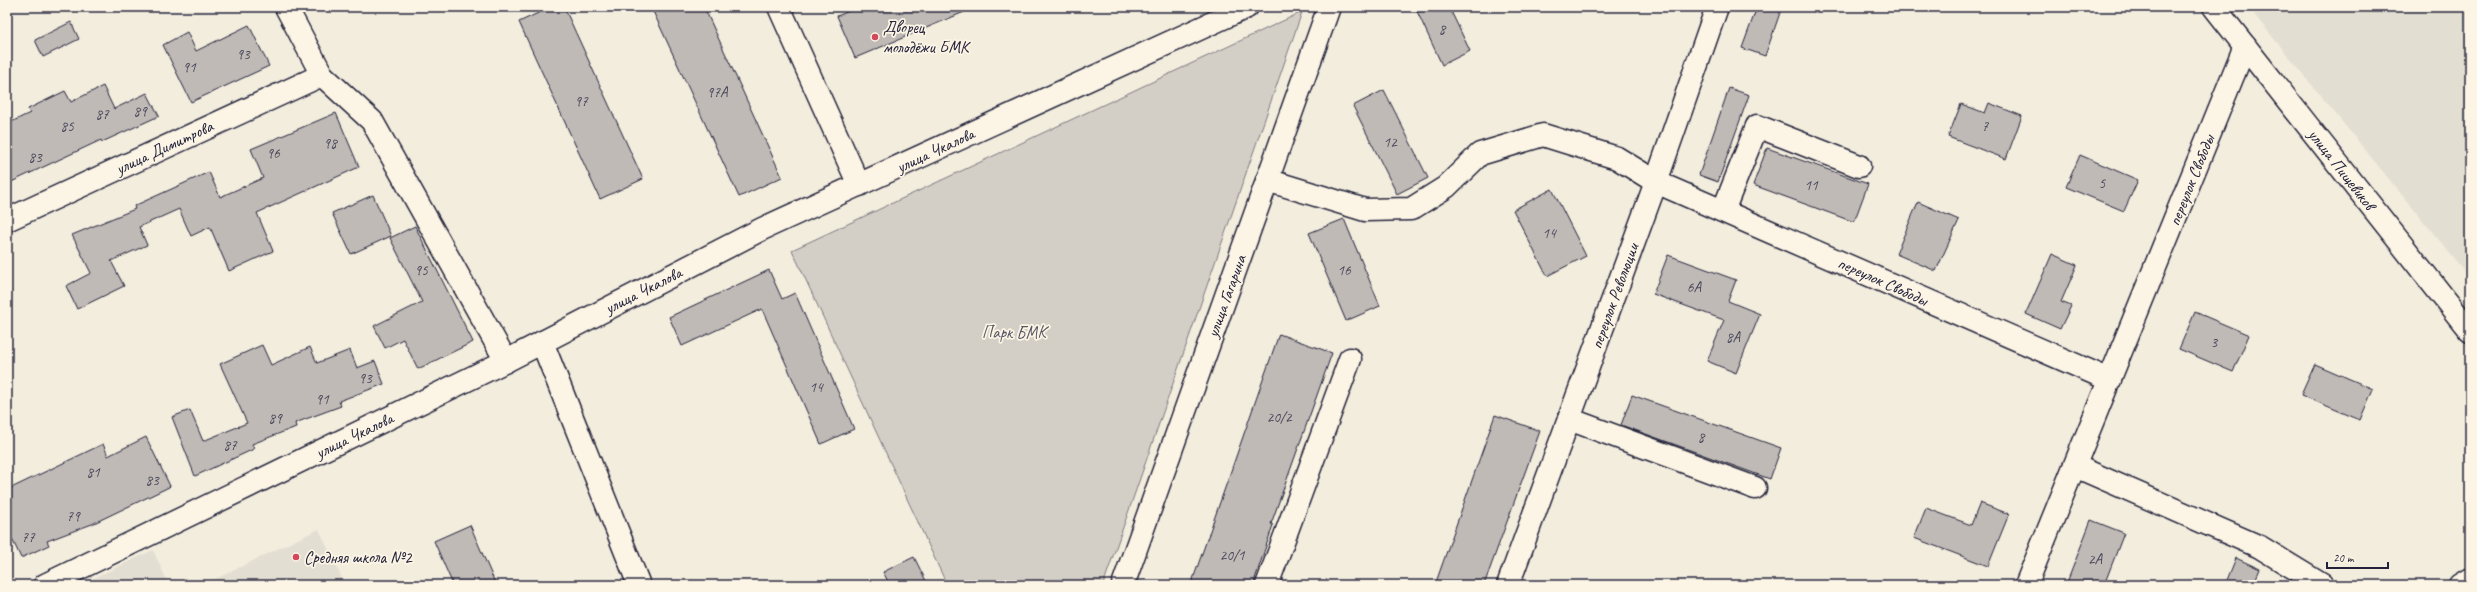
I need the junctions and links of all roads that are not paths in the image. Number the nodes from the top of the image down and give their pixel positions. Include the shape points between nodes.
1 (286, 7) edge
2 (779, 7) edge
3 (1247, 7) edge
4 (1329, 7) edge
5 (1716, 7) edge
6 (2214, 7) edge
7 (2245, 46) junction
8 (322, 74) junction
9 (1859, 166) dead end
10 (1267, 180) junction
11 (1656, 182) junction
12 (858, 185) junction
13 (1723, 211) junction
14 (7, 220) edge
15 (2470, 331) edge
16 (542, 342) junction
17 (1350, 360) dead end
18 (506, 361) junction
19 (2110, 380) junction
20 (1569, 419) junction
21 (2075, 466) junction
22 (1755, 488) dead end
23 (2470, 578) edge
24 (45, 585) edge
25 (639, 585) edge
26 (1123, 585) edge
27 (1268, 585) edge
28 (1508, 585) edge
29 (2026, 585) edge
30 (2322, 585) edge
31 (2460, 585) edge

1 - 8 street
2 - 12 street
3 - 12 street, улица Чкалова
4 - 10 street, улица Гагарина
5 - 11 street, переулок Революции
6 - 7 street, улица Пищевиков
7 - 15 street, улица Пищевиков
7 - 19 street, переулок Свободы
8 - 14 street, улица Димитрова
8 - 18 street via 372,121
9 - 13 street via 1757,126
10 - 11 street, переулок Свободы via 1365,210 1411,209 1446,187 1480,154 1543,135 1617,158
10 - 26 street, улица Гагарина
11 - 13 street, переулок Свободы
11 - 20 street, переулок Революции
12 - 16 street, улица Чкалова via 762,229
13 - 19 street, переулок Свободы
16 - 18 street, улица Чкалова
16 - 25 street
17 - 27 street
18 - 24 street, улица Чкалова
19 - 21 street, переулок Свободы
20 - 22 street
20 - 28 street, переулок Революции
21 - 29 street, переулок Свободы
21 - 30 street via 2260,547
23 - 31 street

